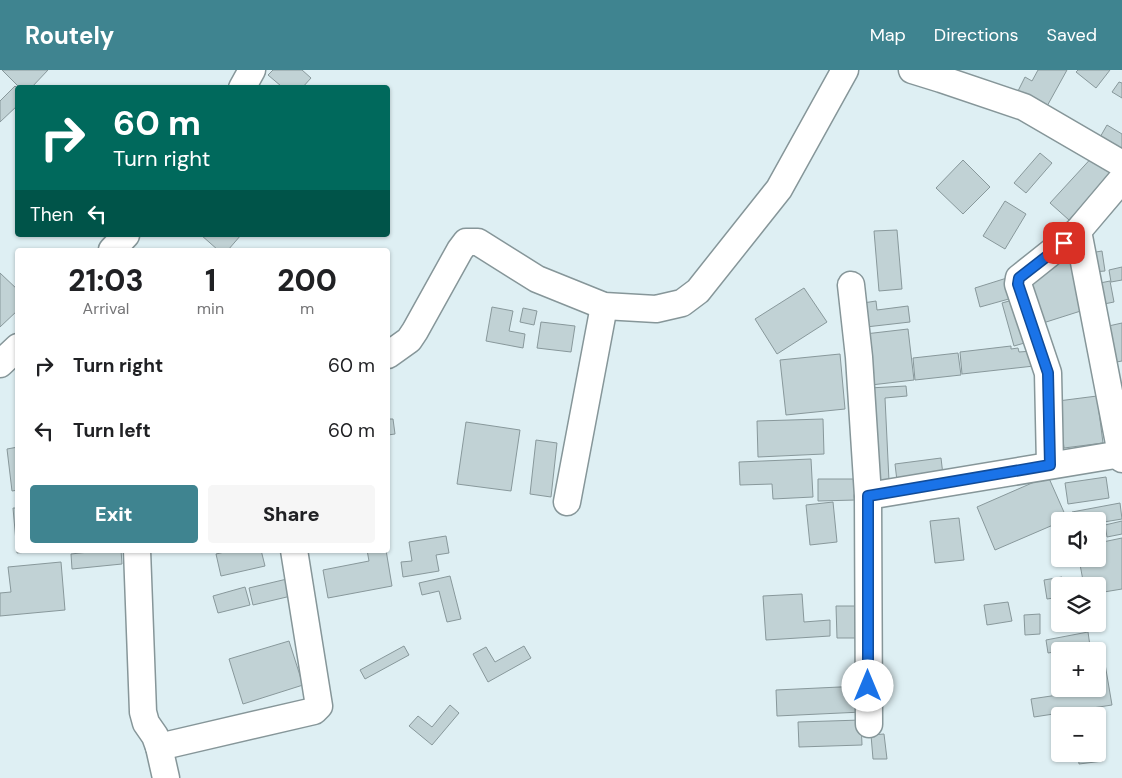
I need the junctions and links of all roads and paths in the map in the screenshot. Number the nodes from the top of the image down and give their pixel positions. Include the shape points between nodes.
1 (252, 70) edge
2 (846, 70) edge
3 (912, 70) edge
4 (244, 85) edge
5 (1122, 164) edge
6 (1122, 179) edge
7 (1078, 231) junction
8 (124, 237) edge
9 (114, 248) edge
10 (851, 285) dead end
11 (604, 306) junction
12 (15, 350) edge
13 (390, 354) edge
14 (0, 364) edge
15 (1114, 371) edge
16 (1122, 456) edge
17 (1050, 465) junction
18 (868, 496) junction
19 (567, 502) dead end
20 (137, 553) edge
21 (294, 553) edge
22 (868, 724) dead end
23 (159, 747) junction
24 (166, 778) edge

1 - 4 street
2 - 11 street via 779,189 698,291 682,303 656,309
3 - 5 street via 1024,107
6 - 7 street
7 - 15 street
7 - 17 street via 1019,278 1018,284 1048,373
8 - 9 street
10 - 18 street
11 - 13 street via 537,279 478,242 466,242 416,331
11 - 19 street
12 - 14 street
15 - 16 street
16 - 17 street
17 - 18 street
18 - 22 street
20 - 23 street via 143,712
21 - 23 street via 319,706 314,711
23 - 24 street

